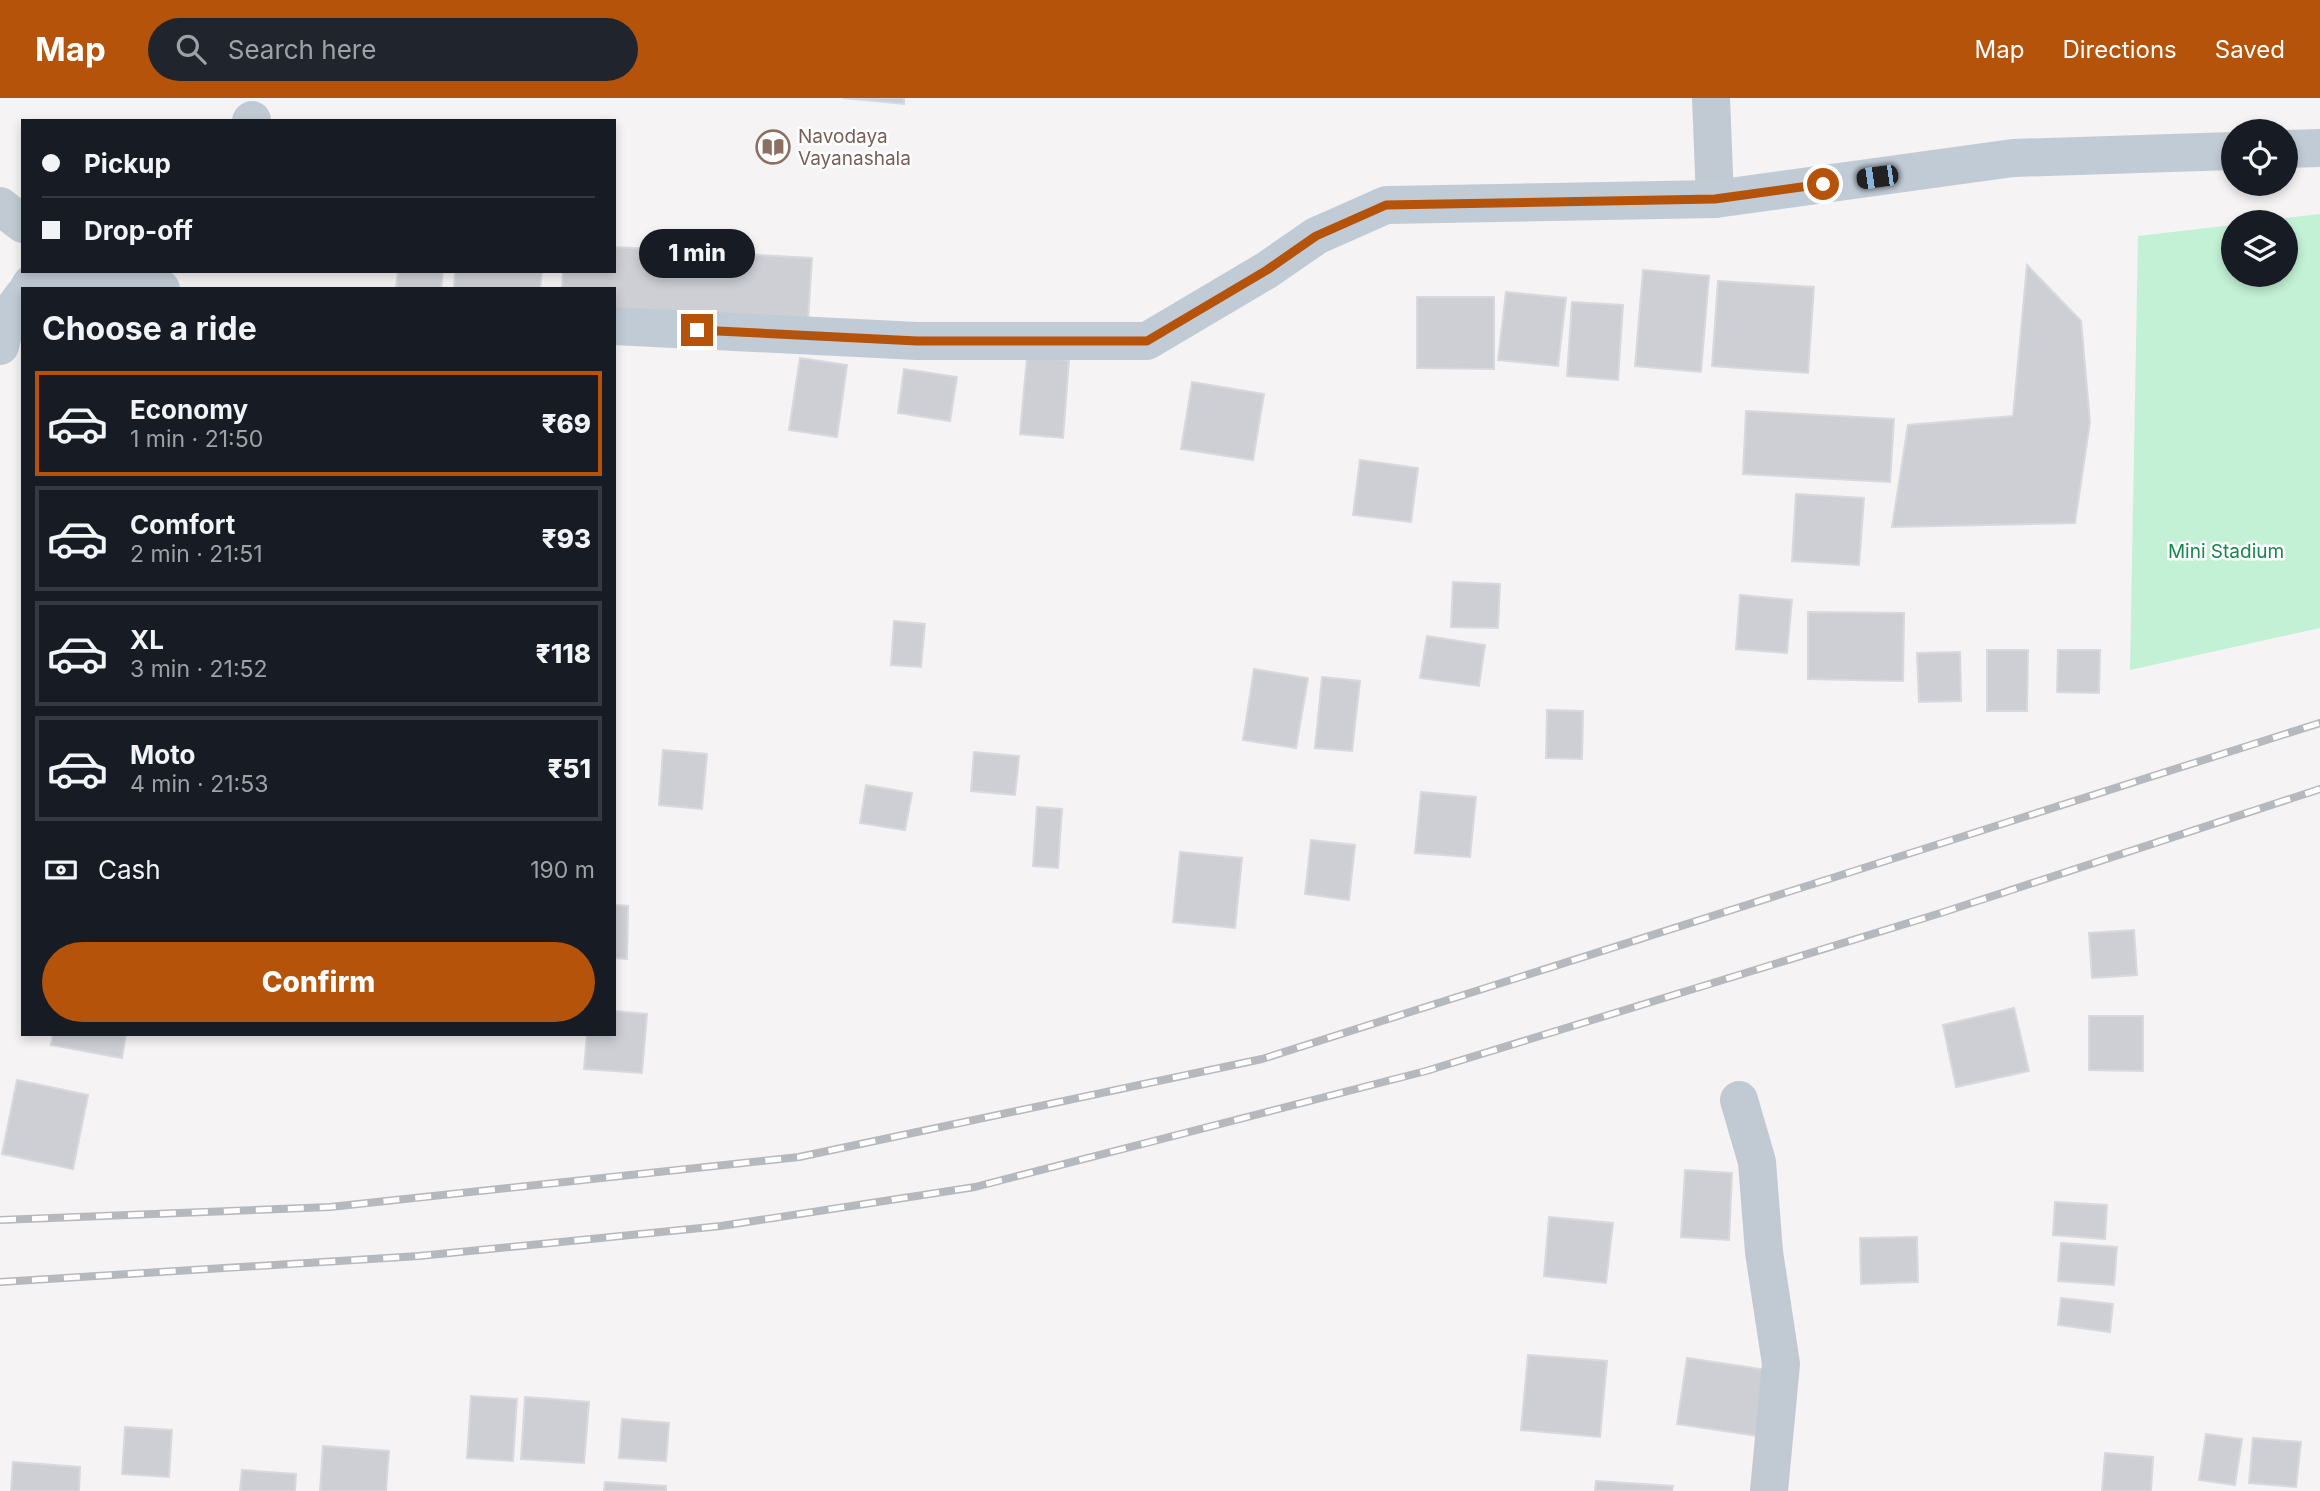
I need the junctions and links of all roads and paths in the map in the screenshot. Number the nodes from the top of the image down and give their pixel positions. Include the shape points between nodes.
1 (1711, 98) edge
2 (2320, 148) edge
3 (2298, 149) edge
4 (2221, 151) edge
5 (1715, 199) junction
6 (0, 206) edge
7 (21, 222) edge
8 (101, 275) edge
9 (29, 287) edge
10 (152, 287) edge
11 (21, 299) edge
12 (616, 326) edge
13 (0, 346) edge
14 (1739, 1101) dead end
15 (1769, 1491) edge

1 - 5 street
2 - 3 main road
4 - 5 main road via 2013,158
5 - 12 main road via 1386,205 1316,236 1147,341 917,341
6 - 7 street
8 - 9 main road
8 - 10 main road
11 - 13 main road via 6,318
14 - 15 street via 1756,1162 1781,1364

